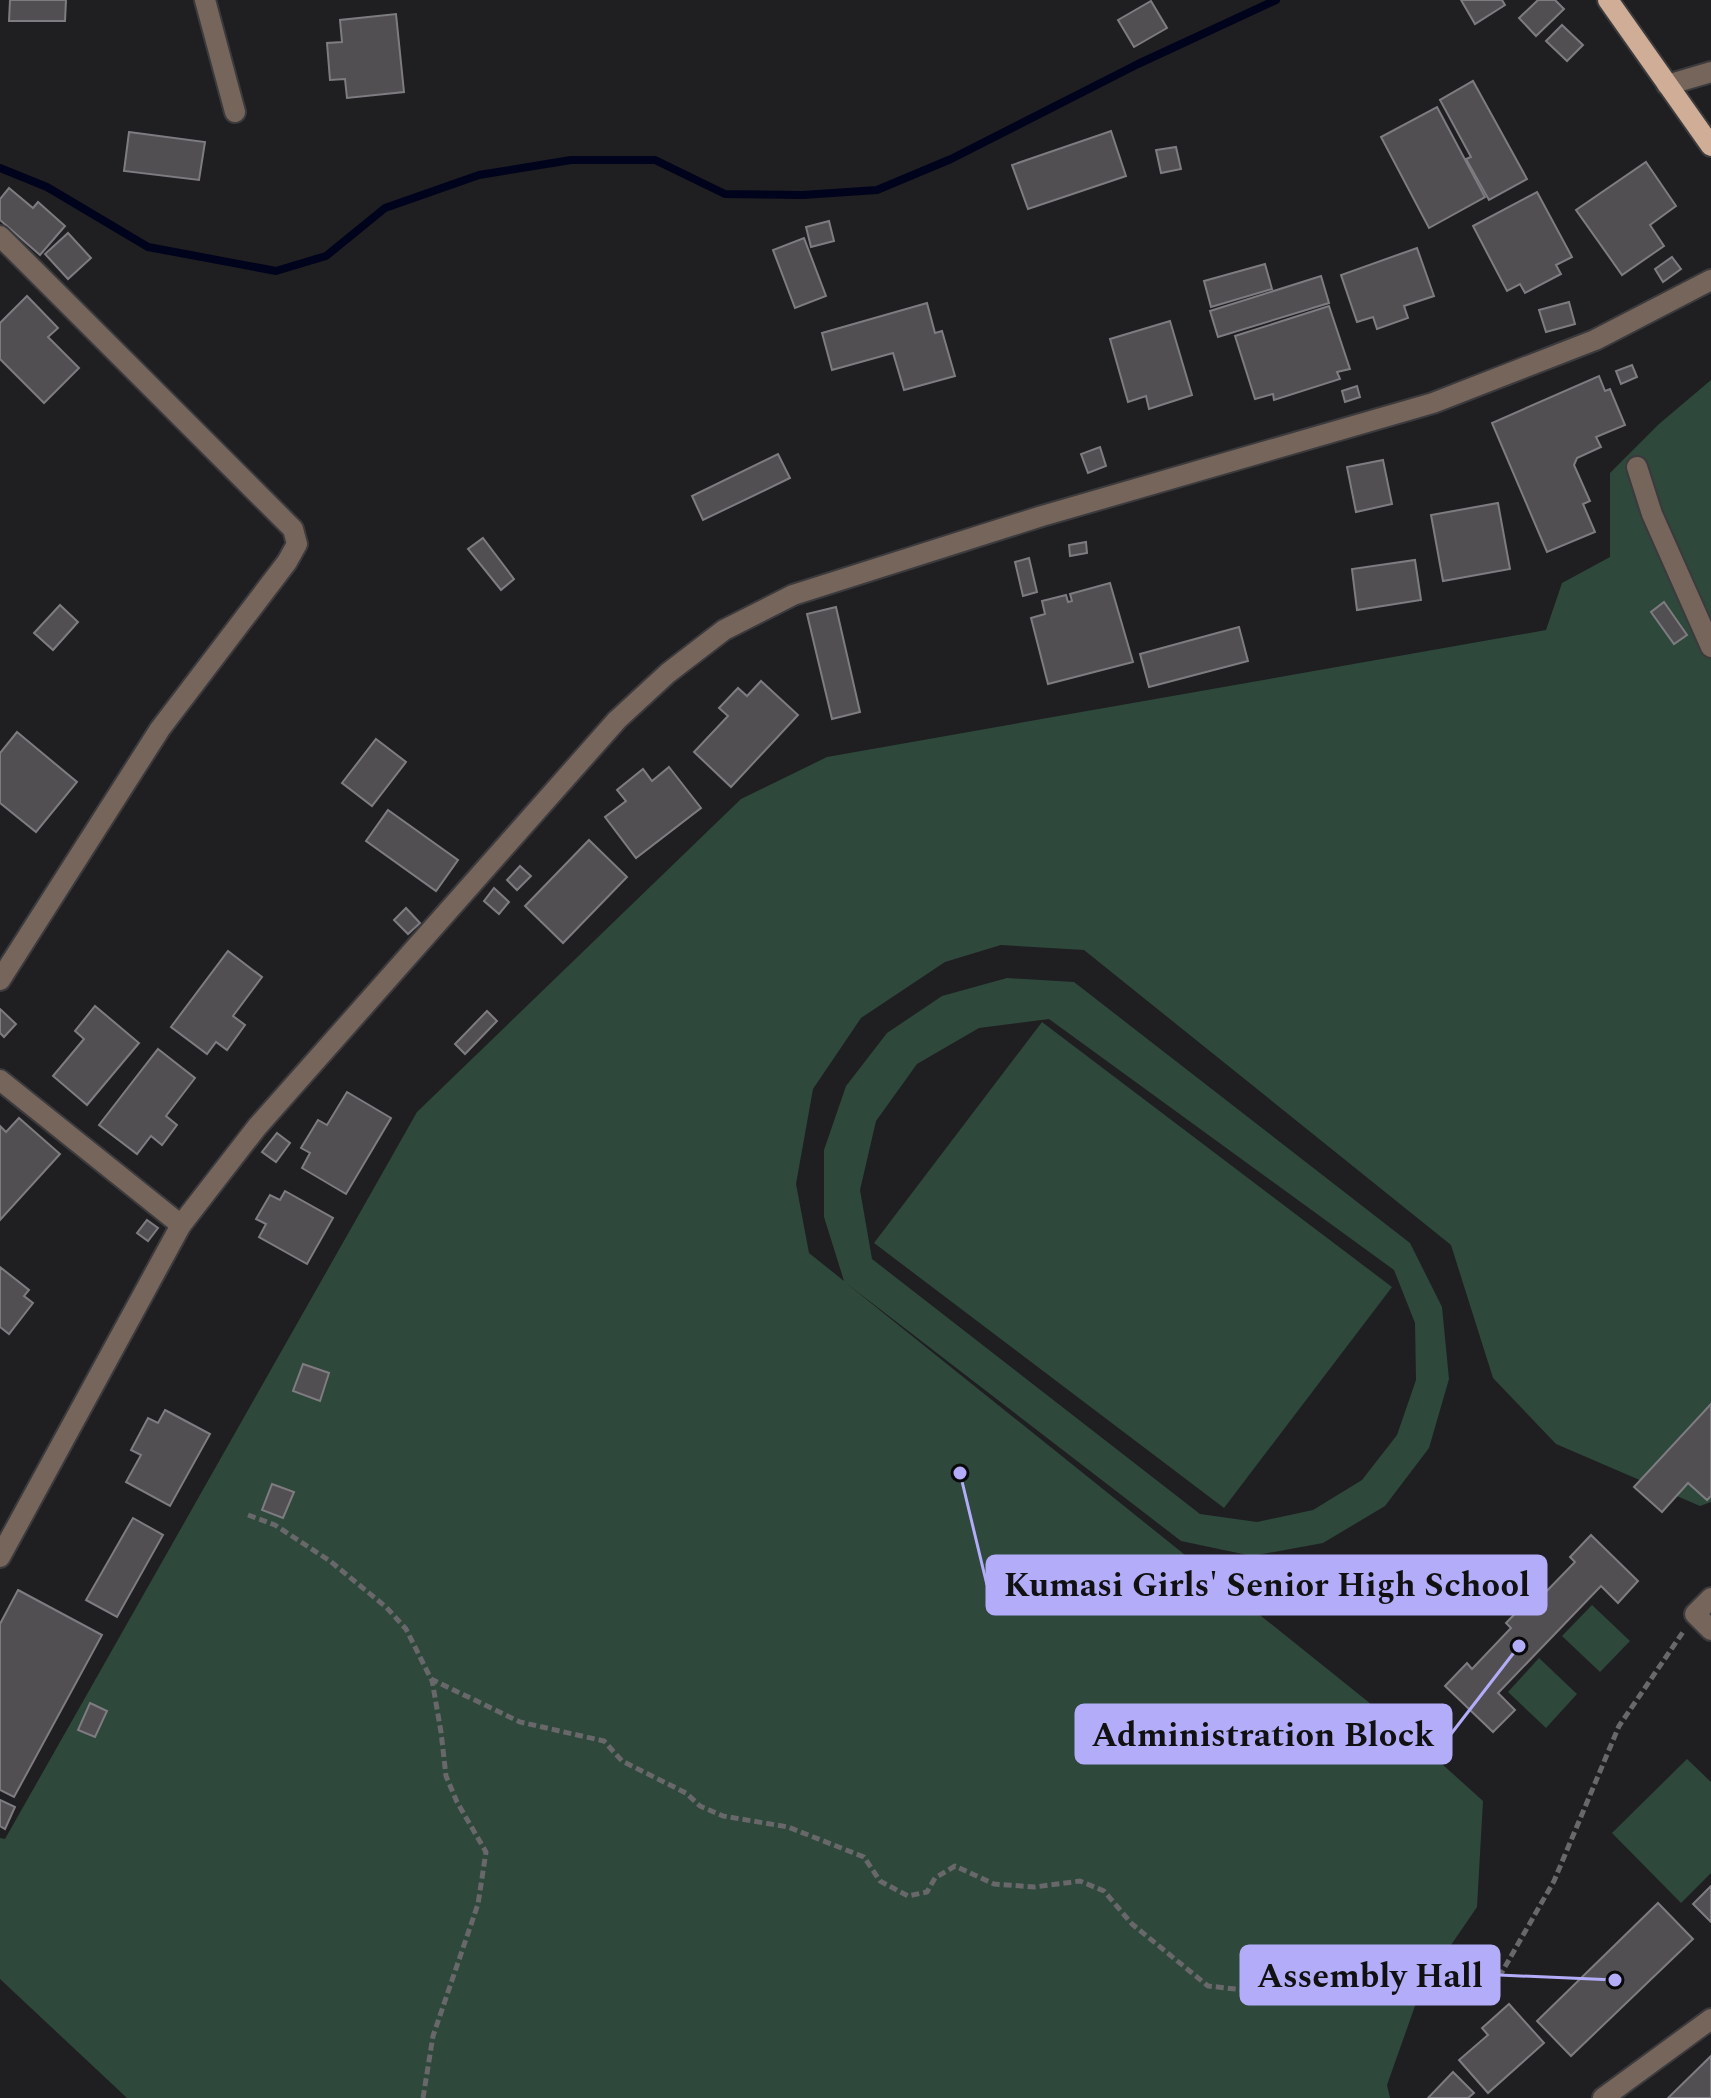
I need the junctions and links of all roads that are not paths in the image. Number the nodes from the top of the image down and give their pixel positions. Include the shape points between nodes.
1 (205, 0) edge
2 (1608, 0) edge
3 (1711, 72) edge
4 (1667, 85) junction
5 (235, 112) dead end
6 (1711, 146) edge
7 (0, 236) edge
8 (1711, 280) edge
9 (1637, 467) dead end
10 (1711, 647) edge
11 (0, 980) edge
12 (0, 1080) edge
13 (181, 1225) junction
14 (0, 1557) edge
15 (1711, 1598) edge
16 (1711, 1630) edge
17 (1711, 2019) edge
18 (1603, 2098) edge

1 - 5 street
2 - 4 main road
3 - 4 street
4 - 6 main road
7 - 11 street via 293,529 297,544 160,729
8 - 13 street via 1595,340 1433,403 886,565 793,595 724,630 617,720 257,1127
9 - 10 street
12 - 13 street
13 - 14 street
15 - 16 street via 1695,1614
17 - 18 street

